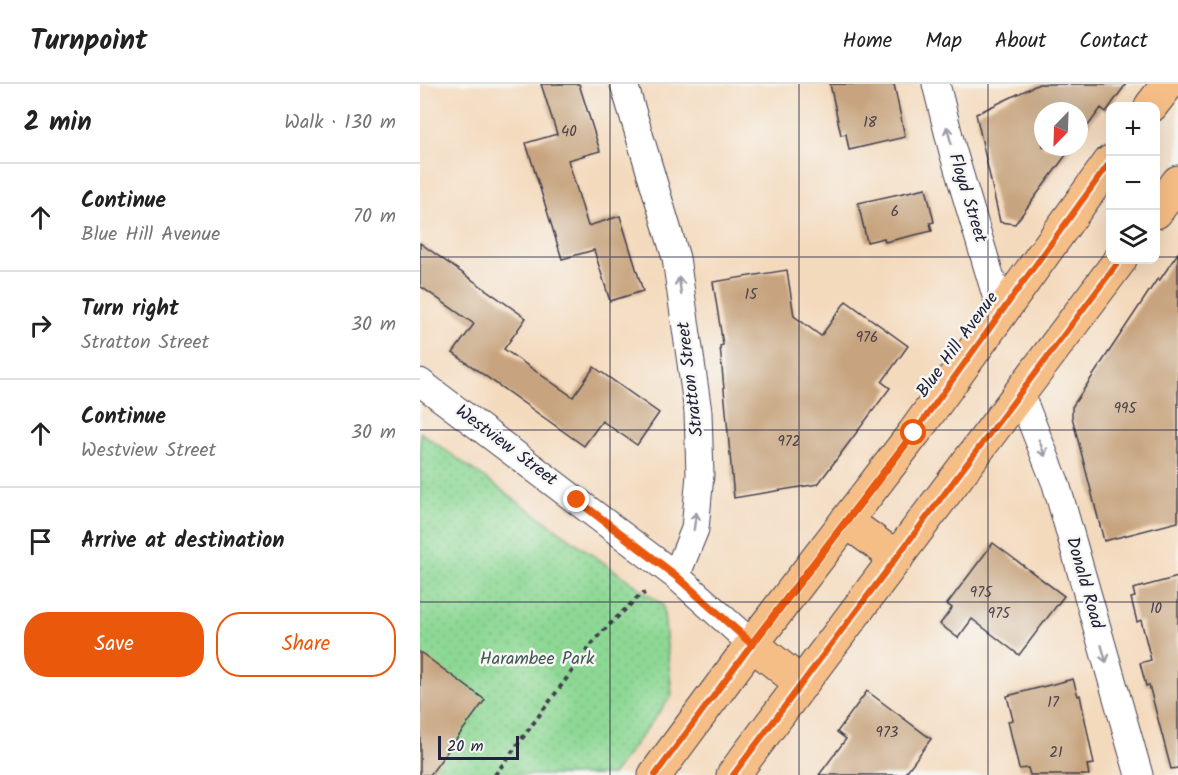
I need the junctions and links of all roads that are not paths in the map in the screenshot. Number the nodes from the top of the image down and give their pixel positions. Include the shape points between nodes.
1 (624, 84) edge
2 (936, 84) edge
3 (1168, 84) edge
4 (1154, 102) edge
5 (1106, 168) edge
6 (1178, 182) edge
7 (1157, 210) edge
8 (1117, 264) edge
9 (1001, 312) junction
10 (420, 382) edge
11 (1020, 393) junction
12 (846, 521) junction
13 (897, 558) junction
14 (676, 576) junction
15 (752, 644) junction
16 (802, 684) junction
17 (655, 775) edge
18 (733, 775) edge
19 (1139, 775) edge

14 -> 1 street, Stratton Street via 695,529 700,475 698,412 676,258
9 -> 2 street, Floyd Street
3 - 4 main road
5 - 9 main road, Blue Hill Avenue
6 - 7 main road
8 - 11 main road
9 - 12 main road, Blue Hill Avenue
10 - 14 street, Westview Street
11 - 13 main road
11 -> 19 street, Donald Road via 1056,484
12 - 13 main road
12 - 15 main road, Blue Hill Avenue
13 - 16 main road
14 - 15 street
15 - 16 main road
15 - 17 main road, Blue Hill Avenue
16 - 18 main road

